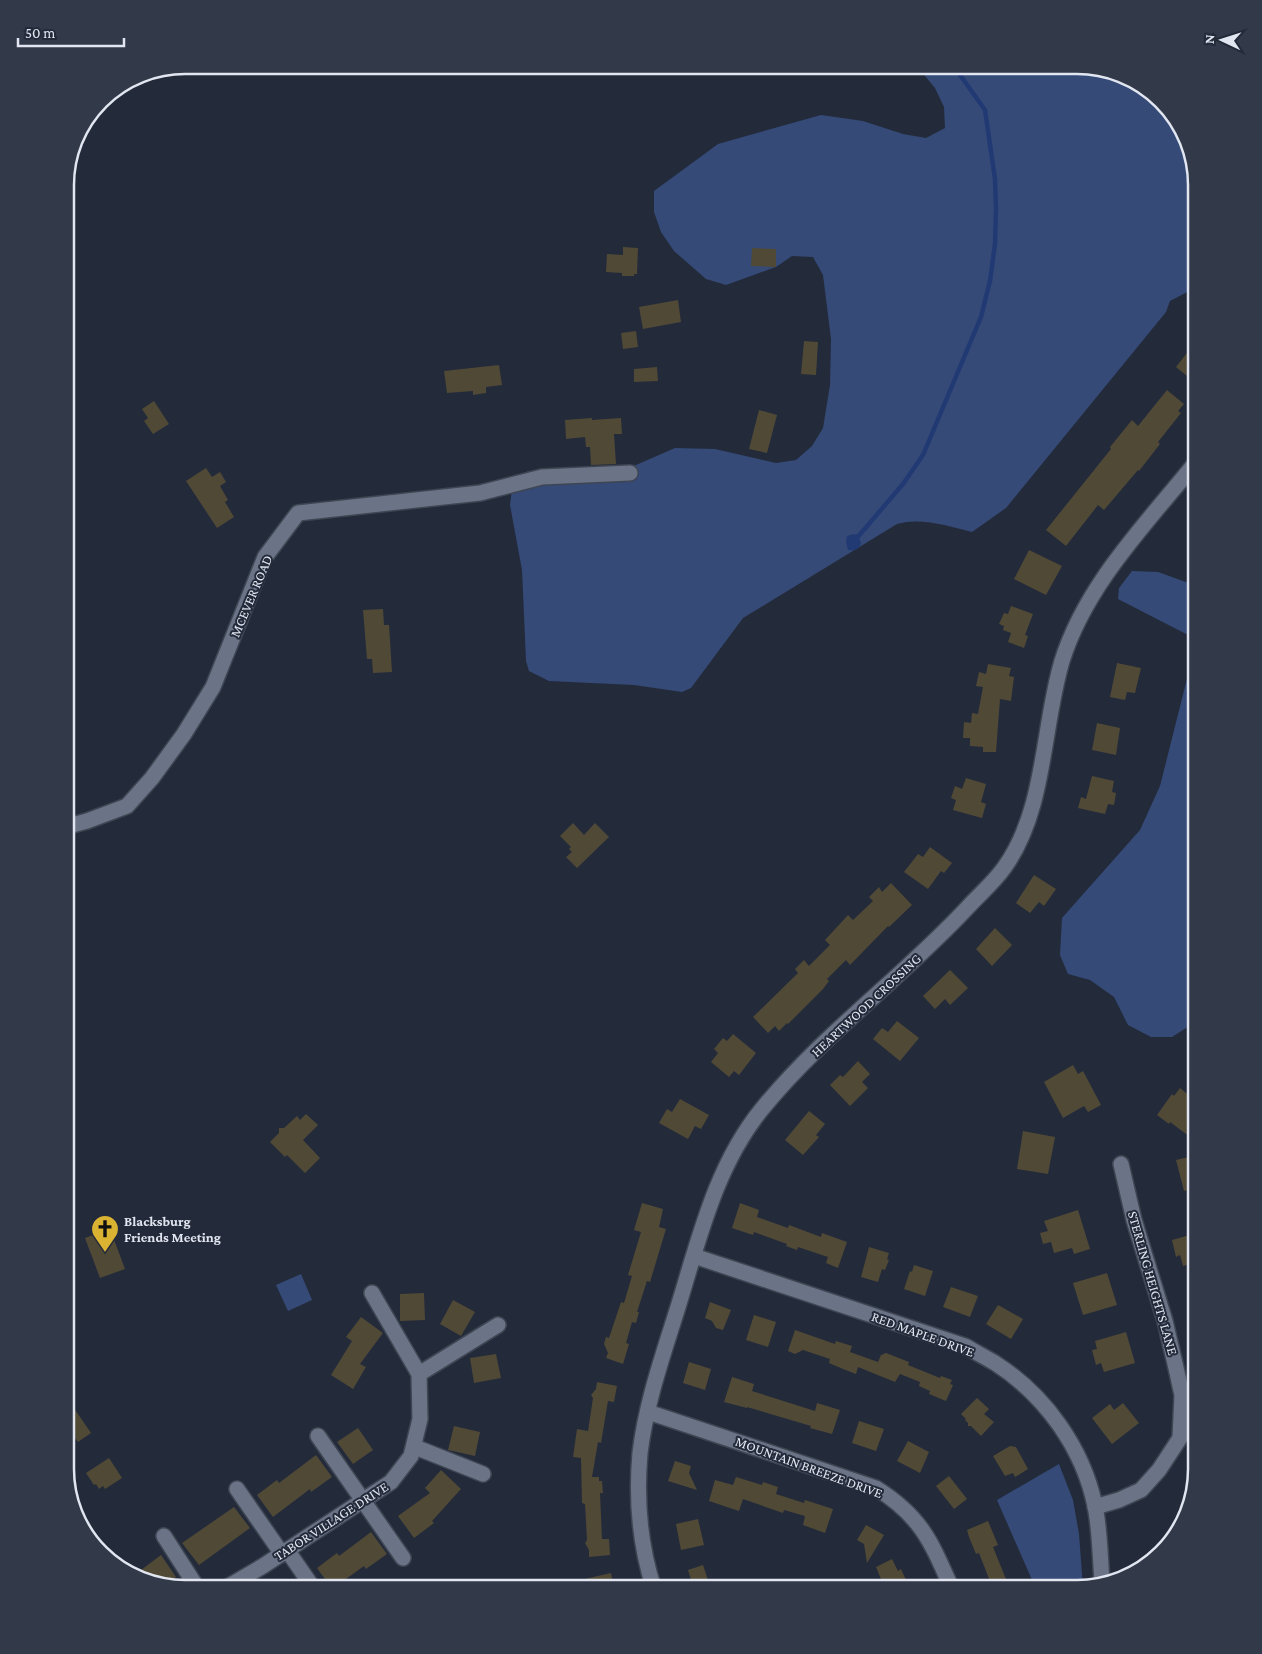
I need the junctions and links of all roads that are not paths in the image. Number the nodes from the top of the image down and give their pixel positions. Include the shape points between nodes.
1 (1188, 472) edge
2 (630, 473) dead end
3 (74, 825) edge
4 (1121, 1164) dead end
5 (694, 1256) junction
6 (372, 1293) dead end
7 (498, 1325) dead end
8 (419, 1374) junction
9 (648, 1412) junction
10 (318, 1436) dead end
11 (414, 1446) junction
12 (482, 1474) dead end
13 (237, 1489) dead end
14 (363, 1501) junction
15 (1095, 1507) junction
16 (164, 1536) dead end
17 (284, 1552) junction
18 (404, 1558) dead end
19 (1102, 1577) edge
20 (192, 1580) edge
21 (239, 1580) edge
22 (307, 1580) edge
23 (652, 1580) edge
24 (948, 1580) edge

1 - 5 street, HEARTWOOD CROSSING via 1112,566 1090,598 1074,631 1062,662 1033,803 1004,869 947,930 802,1064 762,1108 743,1134 725,1168
2 - 3 street, MCEVER ROAD via 542,477 480,493 298,513 265,557 213,686 184,734 127,806
4 - 15 street, STERLING HEIGHTS LANE via 1182,1395 1180,1438 1160,1470 1141,1490
5 - 9 street, HEARTWOOD CROSSING
5 - 15 street, RED MAPLE DRIVE via 965,1346 996,1364 1044,1405 1063,1430 1088,1479
6 - 8 street
7 - 8 street
8 - 11 street, TABOR VILLAGE DRIVE via 420,1419
9 - 23 street, HEARTWOOD CROSSING via 640,1452 638,1489 641,1529
9 - 24 street, MOUNTAIN BREEZE DRIVE via 876,1488 912,1515 930,1540
10 - 14 street
11 - 12 street
11 - 14 street, TABOR VILLAGE DRIVE via 411,1456 391,1482
13 - 17 street
14 - 17 street, TABOR VILLAGE DRIVE
14 - 18 street
15 - 19 street, RED MAPLE DRIVE
16 - 20 street
17 - 21 street, TABOR VILLAGE DRIVE
17 - 22 street

